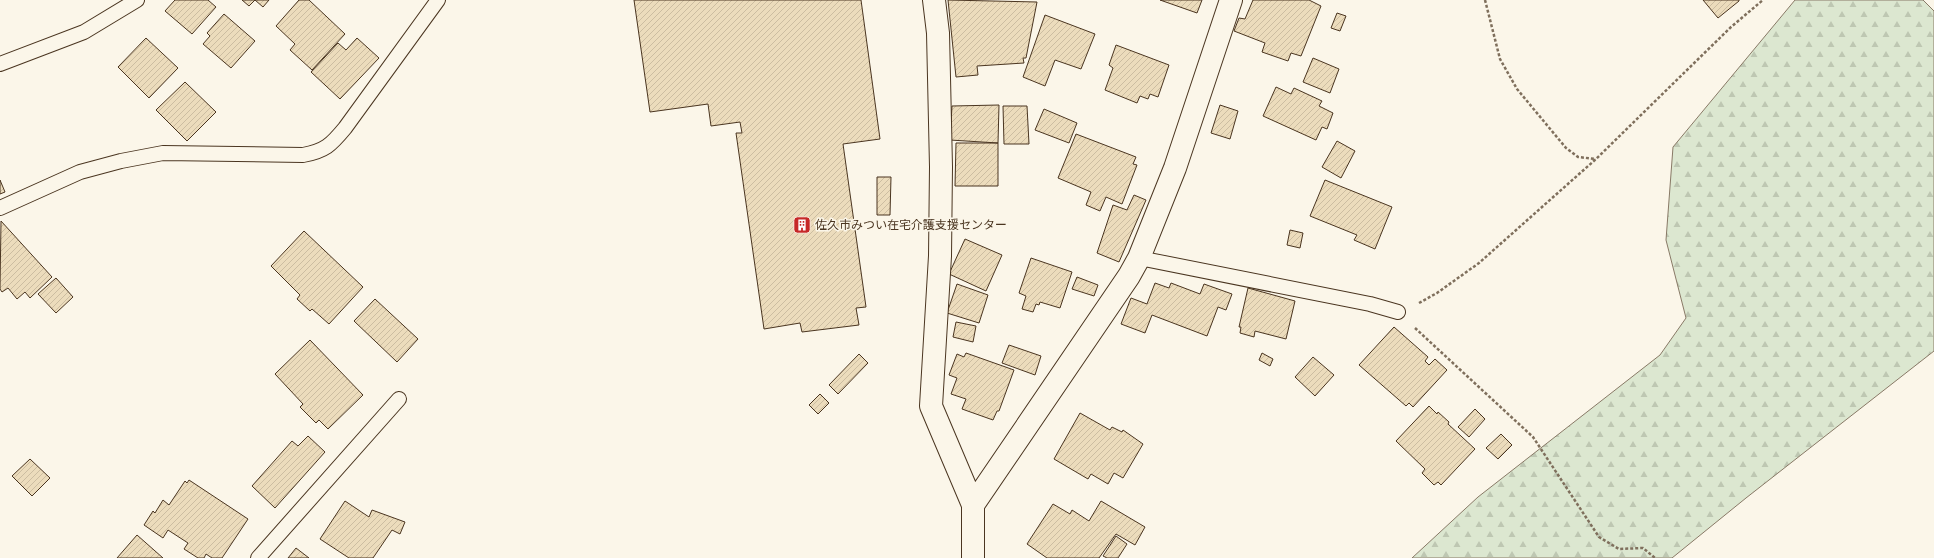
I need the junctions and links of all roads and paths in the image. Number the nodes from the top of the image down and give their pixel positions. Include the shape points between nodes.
1 (137, 0) edge
2 (438, 0) edge
3 (934, 0) edge
4 (1231, 0) edge
5 (1485, 0) edge
6 (1763, 0) edge
7 (0, 64) edge
8 (1596, 159) junction
9 (0, 208) edge
10 (1139, 258) junction
11 (1398, 312) junction
12 (399, 399) dead end
13 (973, 505) junction
14 (258, 558) edge
15 (973, 558) edge
16 (1655, 558) edge

1 - 7 lane via 84,32
2 - 9 lane via 332,144 319,152 303,155 164,153 80,172
3 - 13 street via 938,33 941,167 940,248 930,406
4 - 10 street via 1175,168
5 - 8 path via 1500,59 1517,89 1566,148 1578,157
6 - 8 path via 1731,27
8 - 11 path via 1479,263 1437,294
10 - 11 lane via 1363,302
10 - 13 street
11 - 16 path via 1533,437 1599,537 1619,549 1643,548
12 - 14 lane
13 - 15 street

